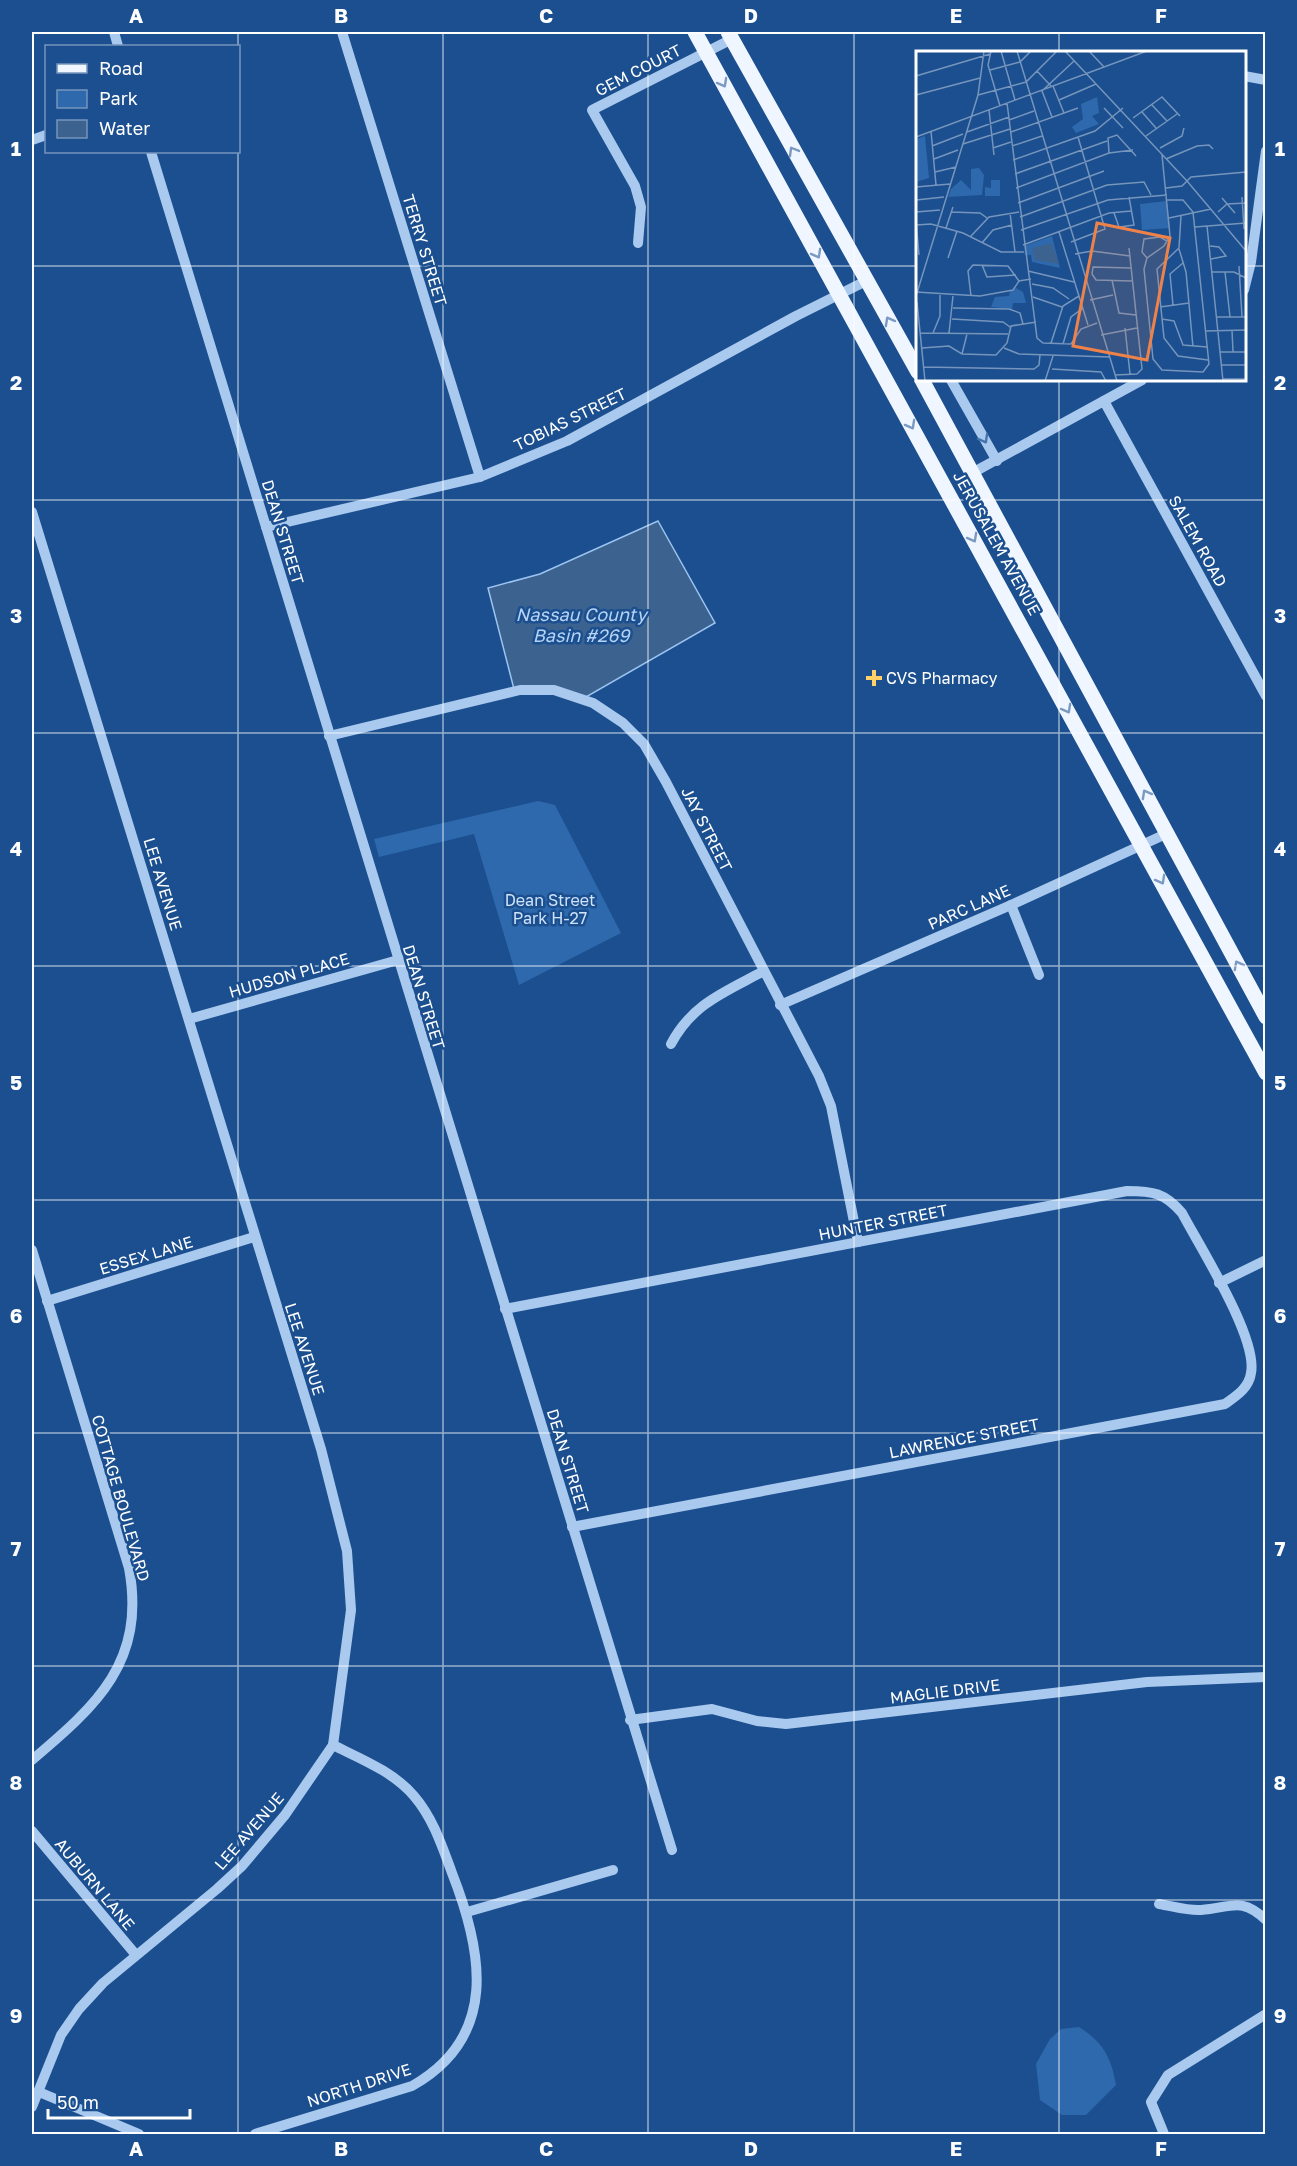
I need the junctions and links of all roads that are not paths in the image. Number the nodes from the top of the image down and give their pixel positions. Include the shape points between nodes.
1 (342, 32) edge
2 (695, 32) edge
3 (730, 35) edge
4 (706, 52) junction
5 (1246, 76) edge
6 (1266, 80) edge
7 (1266, 151) edge
8 (151, 153) edge
9 (638, 243) dead end
10 (866, 281) junction
11 (1246, 285) edge
12 (840, 295) junction
13 (916, 368) edge
14 (923, 381) edge
15 (952, 381) edge
16 (1140, 381) edge
17 (1104, 401) junction
18 (997, 461) junction
19 (974, 472) junction
20 (480, 477) junction
21 (32, 512) edge
22 (266, 527) junction
23 (1266, 669) edge
24 (1254, 675) junction
25 (1266, 696) edge
26 (329, 736) junction
27 (1168, 833) junction
28 (1141, 845) junction
29 (1011, 905) junction
30 (398, 960) junction
31 (762, 972) junction
32 (1039, 975) dead end
33 (780, 1005) junction
34 (1266, 1017) edge
35 (189, 1019) junction
36 (671, 1044) dead end
37 (1266, 1073) edge
38 (254, 1237) junction
39 (858, 1242) junction
40 (32, 1250) edge
41 (1266, 1260) edge
42 (1219, 1283) junction
43 (47, 1301) junction
44 (505, 1309) junction
45 (572, 1527) junction
46 (1266, 1677) edge
47 (630, 1720) junction
48 (333, 1745) junction
49 (32, 1760) edge
50 (32, 1831) edge
51 (672, 1850) dead end
52 (613, 1870) dead end
53 (1159, 1904) dead end
54 (467, 1912) junction
55 (1266, 1920) edge
56 (136, 1956) junction
57 (1266, 2014) edge
58 (39, 2092) junction
59 (32, 2107) edge
60 (139, 2134) edge
61 (255, 2134) edge
62 (1164, 2134) edge

1 - 20 street, TERRY STREET
2 - 4 main road, JERUSALEM AVENUE
3 - 4 street, GEM COURT
10 -> 3 main road
4 - 9 street, GEM COURT via 592,110 635,186 641,207
4 -> 12 main road, JERUSALEM AVENUE
5 - 6 street
7 - 11 street
8 - 22 street, DEAN STREET
10 - 12 street, TOBIAS STREET
13 -> 10 main road
12 - 20 street, TOBIAS STREET via 567,441
12 -> 28 main road, JERUSALEM AVENUE
14 - 19 main road, JERUSALEM AVENUE
15 -> 18 street
16 - 17 street
17 - 18 street
17 - 24 street, SALEM ROAD
18 - 19 street
27 -> 19 main road, JERUSALEM AVENUE via 1034,591
20 - 22 street, TOBIAS STREET
21 - 35 street, LEE AVENUE
22 - 26 street, DEAN STREET
23 - 24 street
24 - 25 street, SALEM ROAD
26 - 30 street, DEAN STREET
26 - 31 street, JAY STREET via 520,690 554,690 593,703 623,723 644,744
27 - 28 street, PARC LANE
34 -> 27 main road, JERUSALEM AVENUE
28 - 29 street, PARC LANE
28 -> 37 main road, JERUSALEM AVENUE
29 - 32 street
29 - 33 street, PARC LANE
30 - 35 street, HUDSON PLACE
30 - 44 street, DEAN STREET
31 - 33 street, JAY STREET
31 - 36 street via 700,1005
33 - 39 street, JAY STREET via 831,1106
35 - 38 street, LEE AVENUE
38 - 43 street, ESSEX LANE
38 - 48 street, LEE AVENUE via 321,1449 347,1551 351,1610
39 - 42 street, HUNTER STREET via 1127,1191 1152,1191 1171,1199 1182,1213
39 - 44 street, HUNTER STREET
40 - 43 street, COTTAGE BOULEVARD
41 - 42 street
42 - 45 street, LAWRENCE STREET via 1244,1329 1252,1373 1244,1390 1225,1404
43 - 49 street, COTTAGE BOULEVARD via 133,1592 132,1617 122,1658 101,1696
44 - 45 street, DEAN STREET
45 - 47 street, DEAN STREET
46 - 47 street, MAGLIE DRIVE via 1147,1682 786,1724 712,1709
47 - 51 street, DEAN STREET
48 - 54 street, NORTH DRIVE via 382,1770 413,1795 436,1830
48 - 56 street, LEE AVENUE via 285,1815 242,1866
50 - 56 street, AUBURN LANE
52 - 54 street
53 - 55 street via 1199,1911 1240,1904
54 - 61 street, NORTH DRIVE via 478,1972 477,1999 464,2038 453,2055 432,2075 412,2086
56 - 58 street, LEE AVENUE via 79,2009 61,2035
57 - 62 street via 1168,2074 1151,2102
58 - 59 street, LEE AVENUE
58 - 60 street

